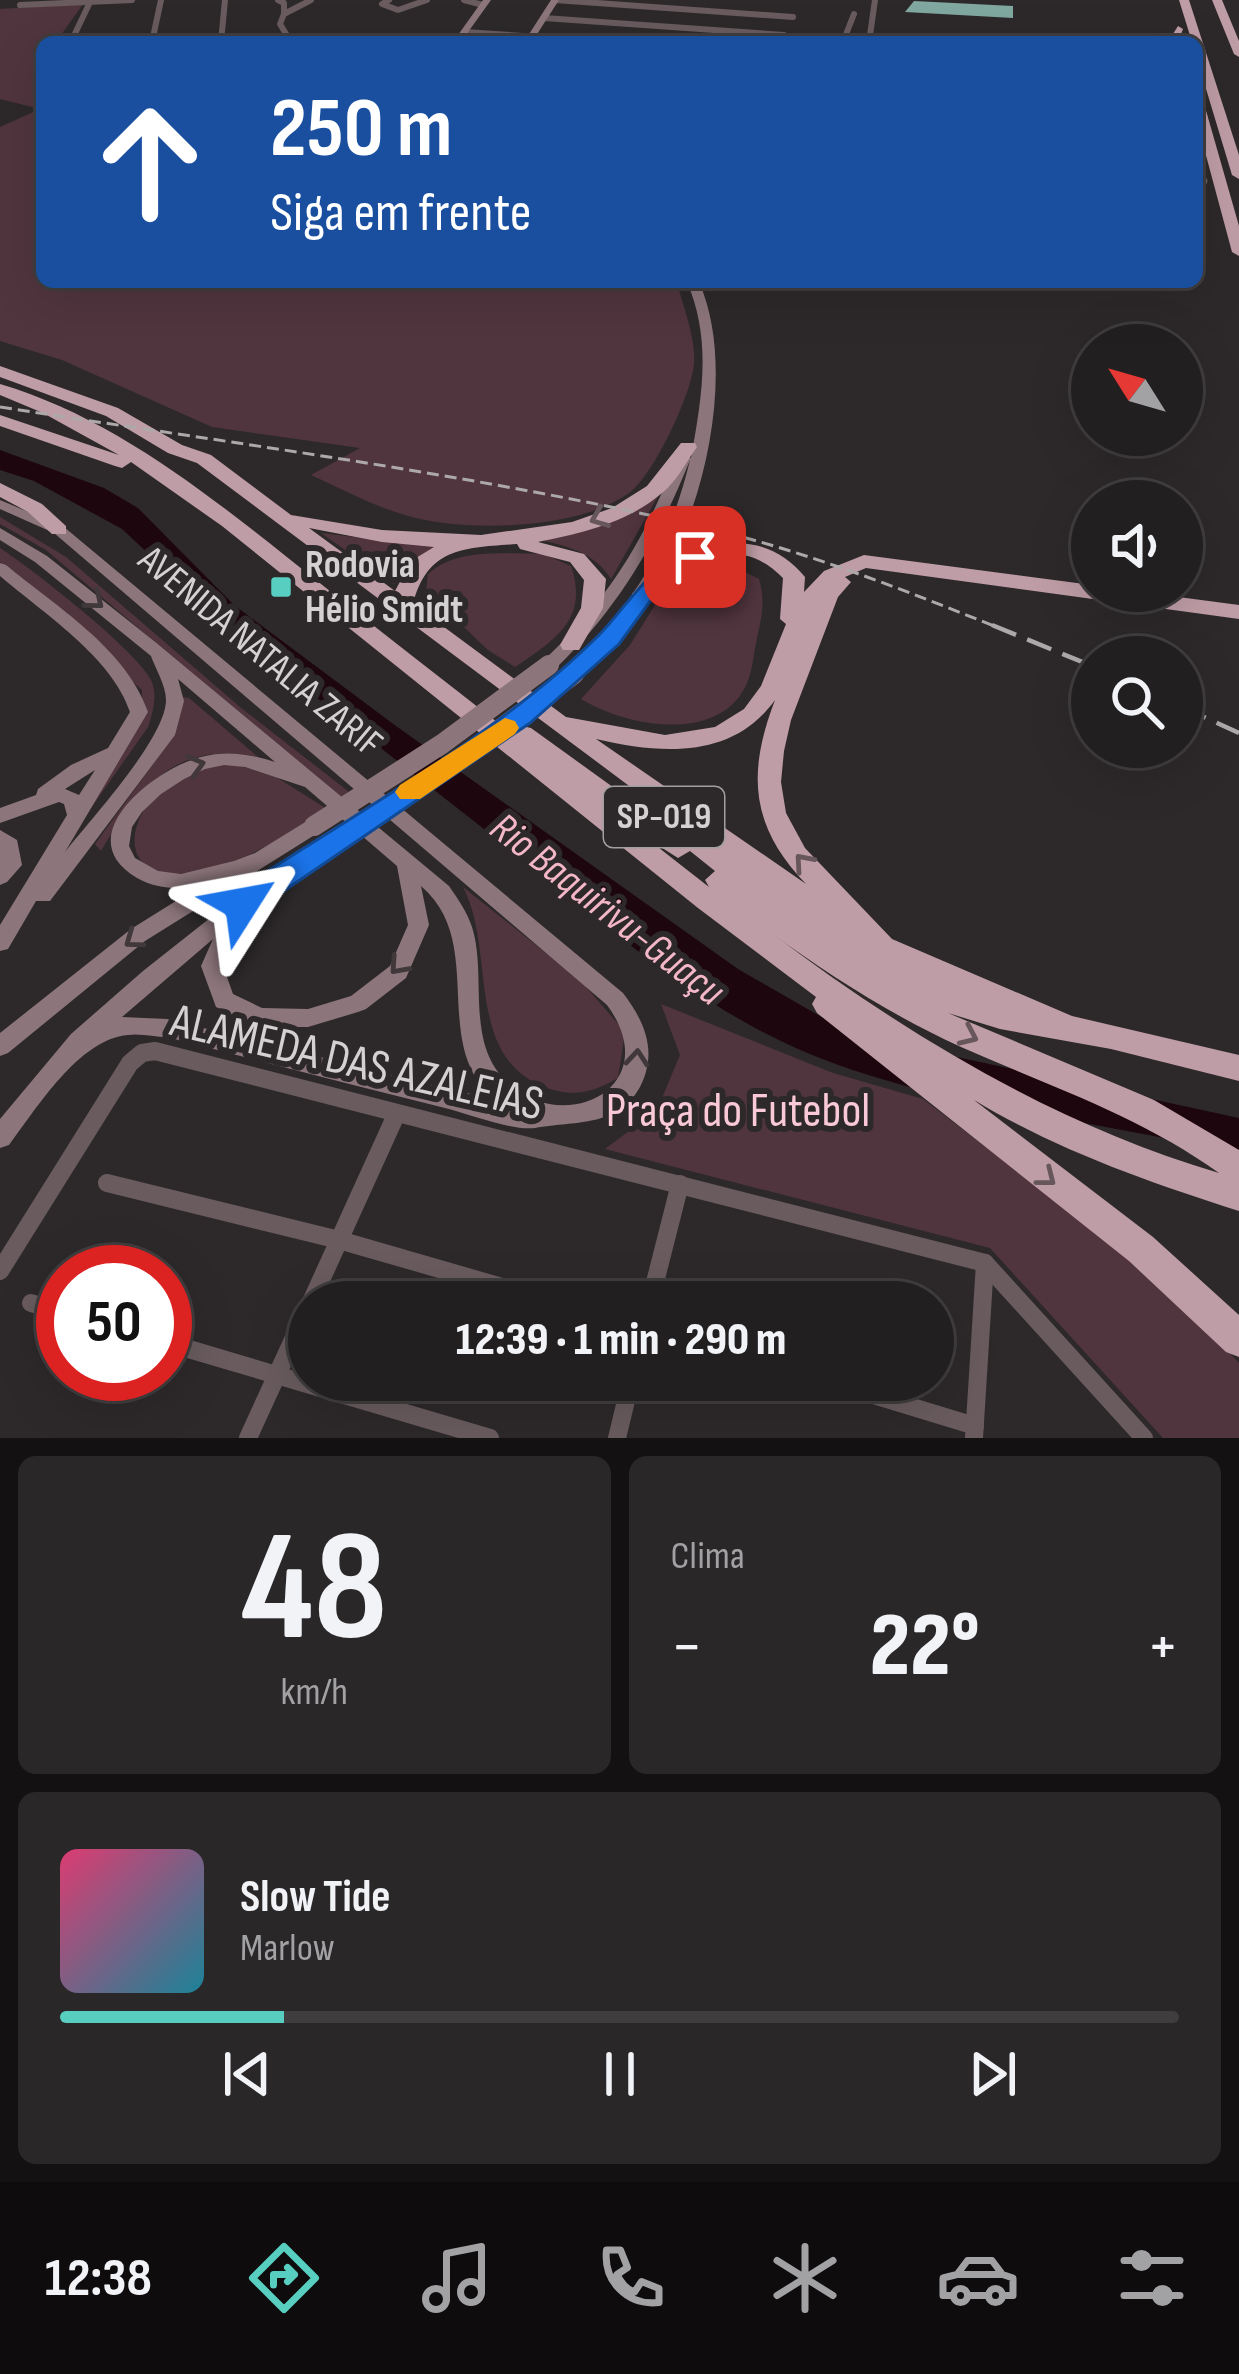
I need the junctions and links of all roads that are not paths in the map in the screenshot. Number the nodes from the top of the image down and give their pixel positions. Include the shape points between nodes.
1 (23, 0) edge
2 (132, 0) edge
3 (161, 0) edge
4 (225, 0) edge
5 (278, 0) edge
6 (311, 0) edge
7 (389, 0) edge
8 (427, 0) edge
9 (464, 0) edge
10 (555, 0) edge
11 (679, 0) edge
12 (741, 0) edge
13 (875, 0) edge
14 (1170, 0) edge
15 (1184, 0) edge
16 (1196, 0) edge
17 (90, 1) edge
18 (612, 2) edge
19 (484, 3) edge
20 (1220, 4) edge
21 (672, 9) junction
22 (730, 13) junction
23 (284, 14) junction
24 (854, 14) dead end
25 (544, 18) junction
26 (465, 32) junction
27 (74, 36) edge
28 (153, 36) edge
29 (221, 36) edge
30 (287, 36) edge
31 (462, 36) edge
32 (502, 36) edge
33 (532, 36) edge
34 (748, 36) edge
35 (784, 36) edge
36 (845, 36) edge
37 (870, 36) edge
38 (1177, 36) edge
39 (1195, 36) edge
40 (1239, 54) edge
41 (1203, 60) edge
42 (1203, 122) edge
43 (1239, 128) edge
44 (1239, 175) edge
45 (1203, 188) edge
46 (1239, 252) edge
47 (1235, 269) dead end
48 (696, 288) edge
49 (0, 370) edge
50 (0, 388) edge
51 (0, 420) edge
52 (704, 422) junction
53 (688, 447) junction
54 (175, 449) junction
55 (0, 489) edge
56 (0, 504) edge
57 (278, 513) junction
58 (223, 518) junction
59 (59, 530) junction
60 (0, 533) edge
61 (0, 568) edge
62 (956, 571) junction
63 (643, 594) junction
64 (402, 604) junction
65 (1239, 612) edge
66 (148, 645) junction
67 (571, 645) junction
68 (783, 663) junction
69 (480, 677) junction
70 (446, 694) junction
71 (559, 724) junction
72 (118, 751) junction
73 (584, 775) junction
74 (324, 790) junction
75 (40, 799) junction
76 (76, 814) junction
77 (2, 829) edge
78 (268, 856) junction
79 (405, 860) junction
80 (0, 877) edge
81 (242, 904) junction
82 (732, 921) junction
83 (0, 947) edge
84 (882, 947) junction
85 (1068, 1028) junction
86 (79, 1041) junction
87 (0, 1046) edge
88 (1239, 1068) edge
89 (396, 1115) junction
90 (551, 1117) junction
91 (0, 1137) edge
92 (1239, 1169) edge
93 (106, 1183) dead end
94 (680, 1184) junction
95 (1239, 1195) edge
96 (339, 1240) junction
97 (985, 1263) junction
98 (0, 1271) edge
99 (320, 1281) edge
100 (481, 1281) edge
101 (655, 1281) edge
102 (31, 1303) dead end
103 (36, 1305) edge
104 (1239, 1339) edge
105 (192, 1350) edge
106 (288, 1351) edge
107 (277, 1375) junction
108 (626, 1401) edge
109 (885, 1401) edge
110 (975, 1432) edge
111 (248, 1438) edge
112 (490, 1438) edge
113 (617, 1438) edge
114 (1144, 1438) edge

1 - 17 street
2 - 17 street
3 - 28 street
4 - 29 street
5 - 23 street
6 - 23 street
7 - 8 street via 382,4 398,10
9 - 19 street
10 - 18 street
10 - 25 main road
11 - 21 street
12 - 22 street
13 - 37 street
14 - 38 highway
15 - 39 highway
16 - 43 highway
17 - 27 street
18 - 21 street
19 - 26 main road
20 - 40 highway
21 - 22 street
22 - 35 street via 795,15
23 - 30 street
24 - 36 street
25 - 33 main road
25 - 34 street
26 - 31 main road
26 - 32 street
41 - 44 highway
42 - 46 highway
45 - 47 highway
48 - 52 main road via 712,365
49 - 54 highway, SP-019 via 112,412
50 - 58 highway, SP-019 via 119,444
51 - 58 highway via 120,461
52 - 53 main road
52 - 63 main road via 690,501
53 -> 57 highway via 634,502 539,535 374,537
53 - 67 main road via 634,568
54 - 57 highway, SP-019 via 204,459
54 - 69 highway, SP-019 via 186,466
55 - 59 highway
56 - 59 main road, AVENIDA NATALIA ZARIF
57 - 64 highway, SP-019
58 - 70 highway, SP-019
90 -> 59 main road, AVENIDA NATALIA ZARIF via 614,1101 636,1078 638,1035 629,1014
60 -> 66 main road, AVENIDA NATALIA ZARIF
61 - 72 main road via 131,687 139,712
62 - 65 highway
62 - 68 highway via 864,561 836,570 814,589
84 -> 62 highway via 788,844 770,809 767,756 831,590 858,574
63 - 68 highway via 678,565 718,548 773,558 794,577
63 - 81 main road, bridge via 574,674
64 - 67 highway via 410,572 431,554 466,545 560,550 588,568 596,586
64 - 71 highway, SP-019
66 - 74 main road, AVENIDA NATALIA ZARIF
66 - 83 main road via 173,686 166,735
67 - 78 main road, bridge via 442,744
68 - 71 highway via 756,714 708,738 664,742
69 - 73 highway via 495,701
69 - 85 highway, SP-019 via 742,878 853,950 973,1010
70 - 73 highway via 487,706
70 - 82 highway, SP-019
71 - 84 highway, SP-019
72 - 75 main road
72 - 76 main road
73 -> 92 highway via 810,948 889,997 1158,1116
78 -> 74 main road via 194,880 167,880 131,863 121,837 146,791 192,764 262,762
74 - 79 main road, AVENIDA NATALIA ZARIF
75 - 76 main road via 64,794
75 - 77 main road
76 - 83 main road
77 - 80 main road via 12,865
78 -> 87 main road via 139,935
79 -> 81 main road via 422,920 407,959 367,996 312,1019 262,1019 213,986 214,947
79 - 90 main road, AVENIDA NATALIA ZARIF via 442,892 463,932 478,1064 495,1088
81 - 86 main road
82 - 95 highway, SP-019 via 991,1097 1182,1181
82 -> 104 highway via 854,1028 1141,1249
84 - 85 highway, SP-019
85 - 88 highway, SP-019
86 - 90 main road via 126,1024 167,1028 517,1116
86 - 91 main road
89 - 94 street, ALAMEDA DAS AZALEIAS
89 - 96 street
89 - 98 street, ALAMEDA DAS AZALEIAS via 155,1051 130,1063
93 - 96 street
94 - 97 street, ALAMEDA DAS AZALEIAS
94 - 101 street
96 - 99 street
96 - 100 street
97 - 110 street
97 - 114 street
102 - 103 street
105 - 107 street
106 - 107 street
107 - 111 street
107 - 112 street
108 - 113 street
109 - 110 street

